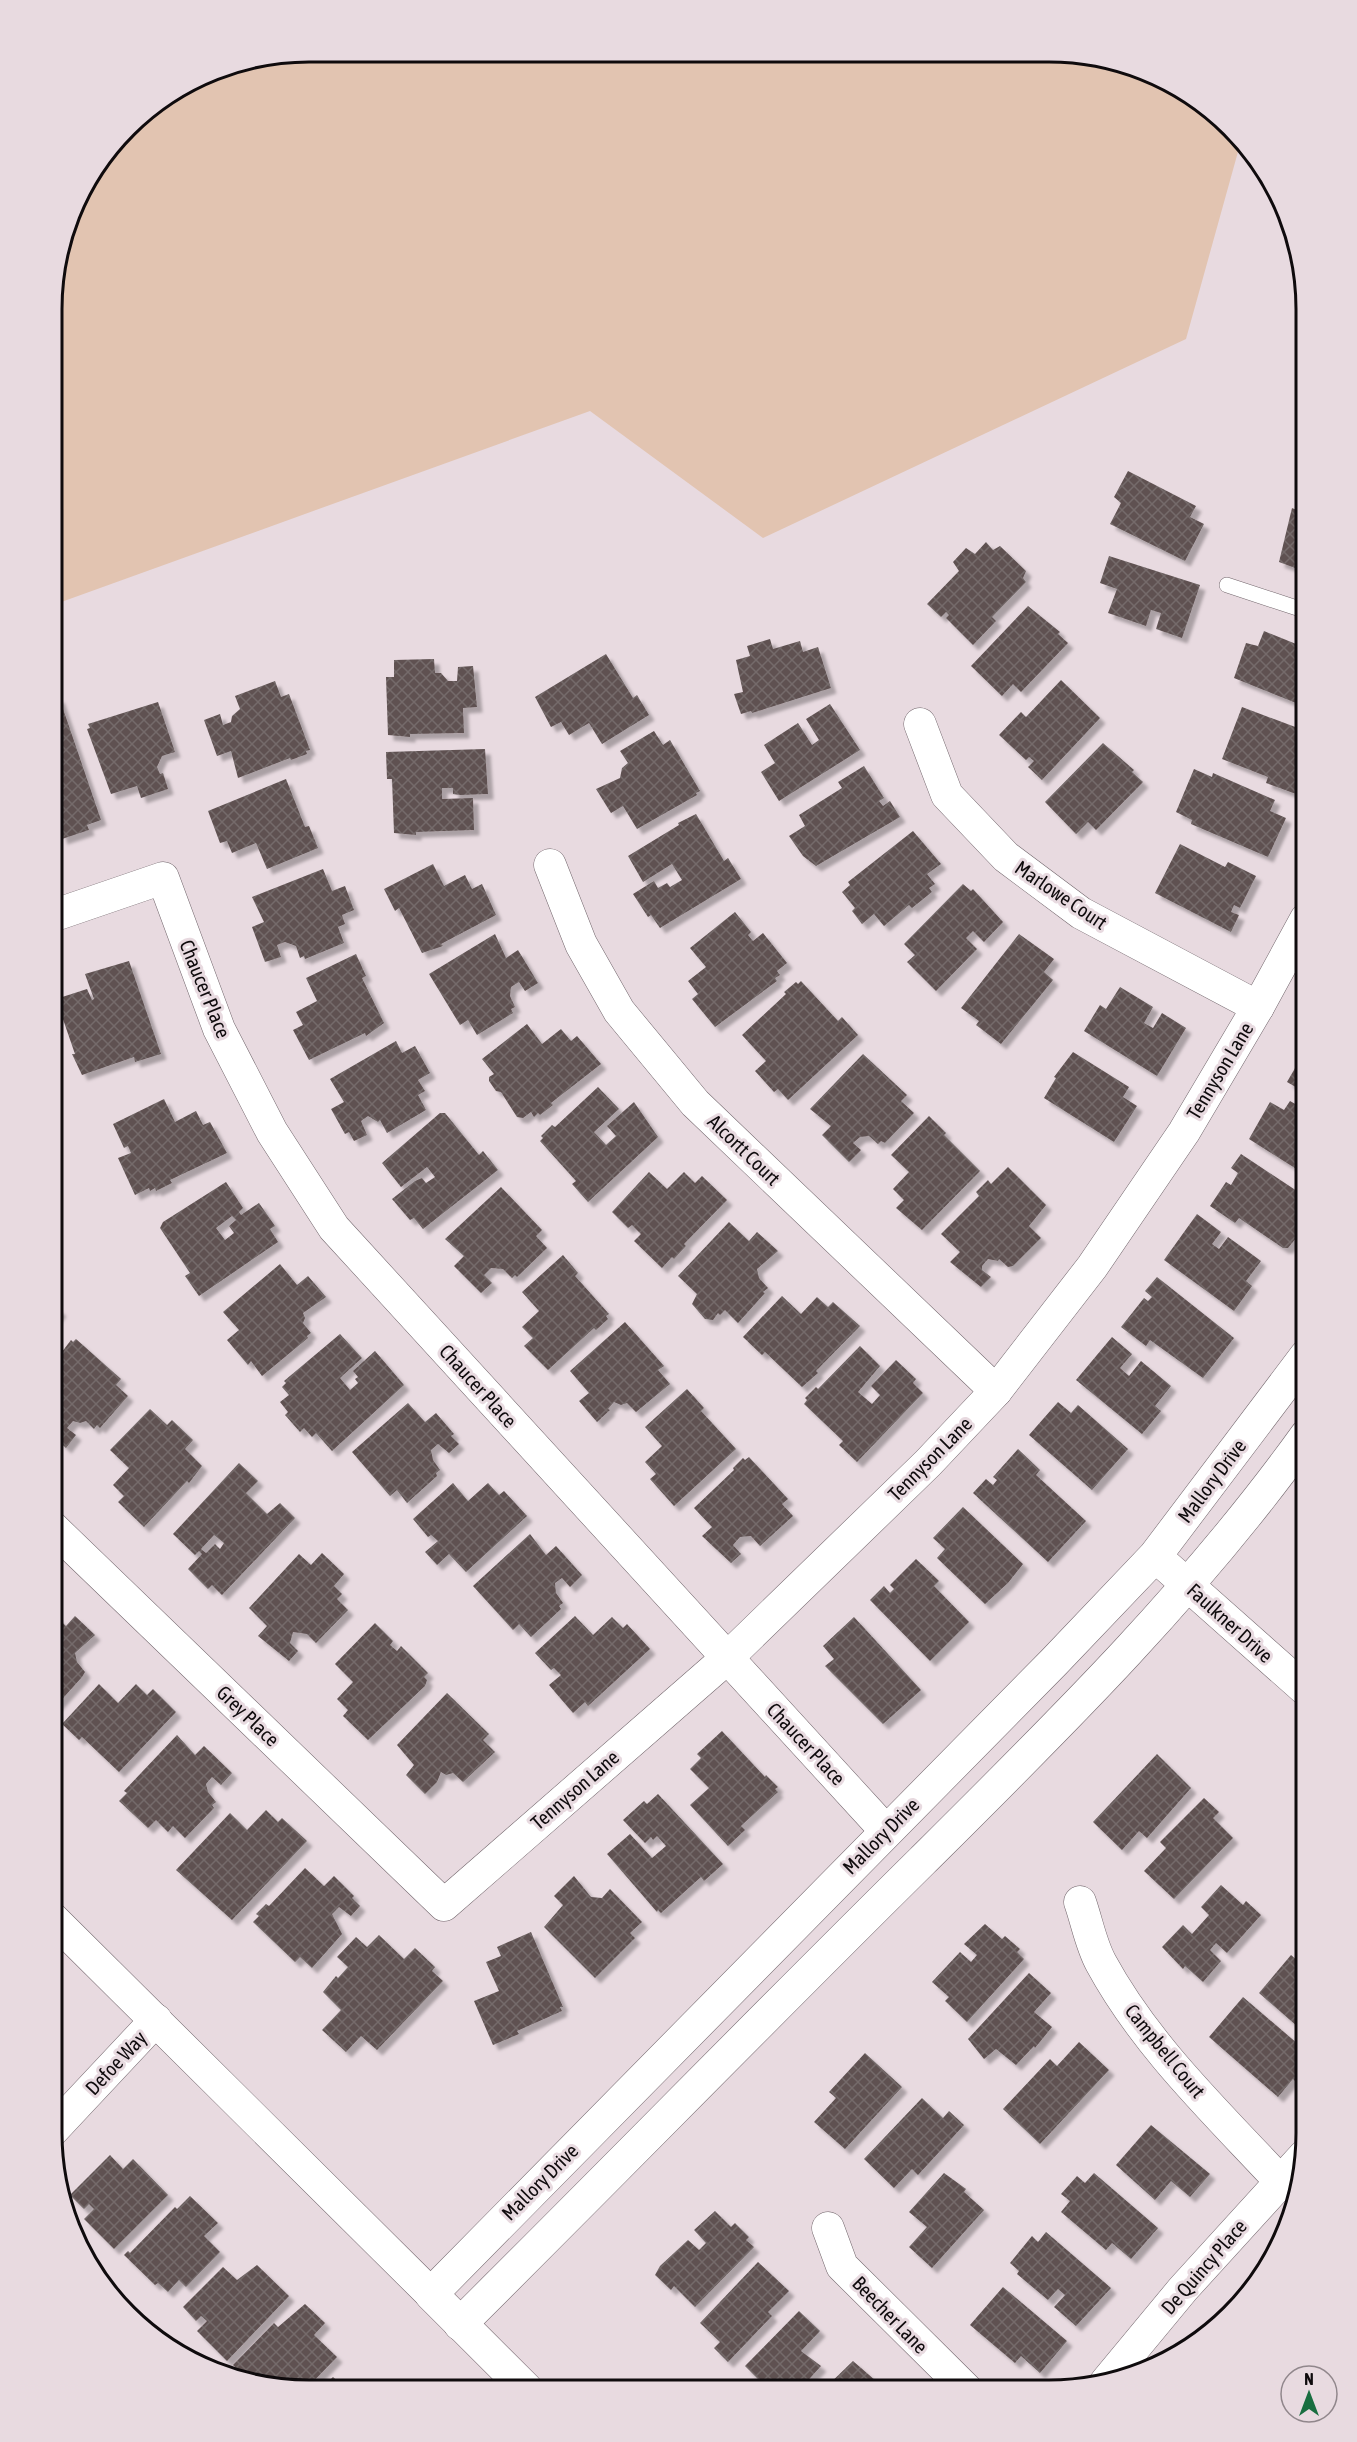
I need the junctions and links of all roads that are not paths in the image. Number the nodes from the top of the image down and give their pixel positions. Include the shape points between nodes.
1 (1227, 585) dead end
2 (1296, 608) edge
3 (920, 724) dead end
4 (550, 866) dead end
5 (62, 913) edge
6 (1296, 937) edge
7 (1258, 1007) junction
8 (1296, 1369) edge
9 (996, 1391) junction
10 (1296, 1450) edge
11 (62, 1537) edge
12 (1155, 1556) junction
13 (1188, 1585) junction
14 (726, 1659) junction
15 (1296, 1681) edge
16 (886, 1831) junction
17 (1080, 1902) dead end
18 (444, 1905) joint
19 (62, 1928) edge
20 (156, 2020) junction
21 (62, 2120) edge
22 (1293, 2168) edge
23 (1281, 2181) junction
24 (828, 2228) dead end
25 (431, 2294) junction
26 (460, 2324) junction
27 (1115, 2371) edge
28 (516, 2380) edge
29 (957, 2380) edge

1 - 2 lane
3 - 7 street, Marlowe Court via 947,795 1006,858 1081,913
4 - 9 street, Alcortt Court via 581,944 619,1011 695,1103
5 - 14 street, Chaucer Place via 163,878 219,1029 272,1132 334,1228
6 - 7 street, Tennyson Lane
7 - 9 street, Tennyson Lane via 1184,1132 1092,1266
8 - 12 main road, Mallory Drive
9 - 14 street, Tennyson Lane via 928,1463
10 - 13 main road
11 - 18 street, Grey Place
12 - 13 street, Faulkner Drive
12 - 16 main road, Mallory Drive
13 - 15 street, Faulkner Drive
13 - 26 main road via 1010,1775
14 - 16 street, Chaucer Place
14 - 18 street, Tennyson Lane
16 - 25 main road, Mallory Drive
17 - 23 street, Campbell Court via 1100,1960 1137,2023
19 - 20 street
20 - 21 street, Defoe Way
20 - 25 street
22 - 23 street, De Quincy Place
23 - 27 street, De Quincy Place
24 - 29 street, Beecher Lane via 842,2266
25 - 26 main road
26 - 28 main road

